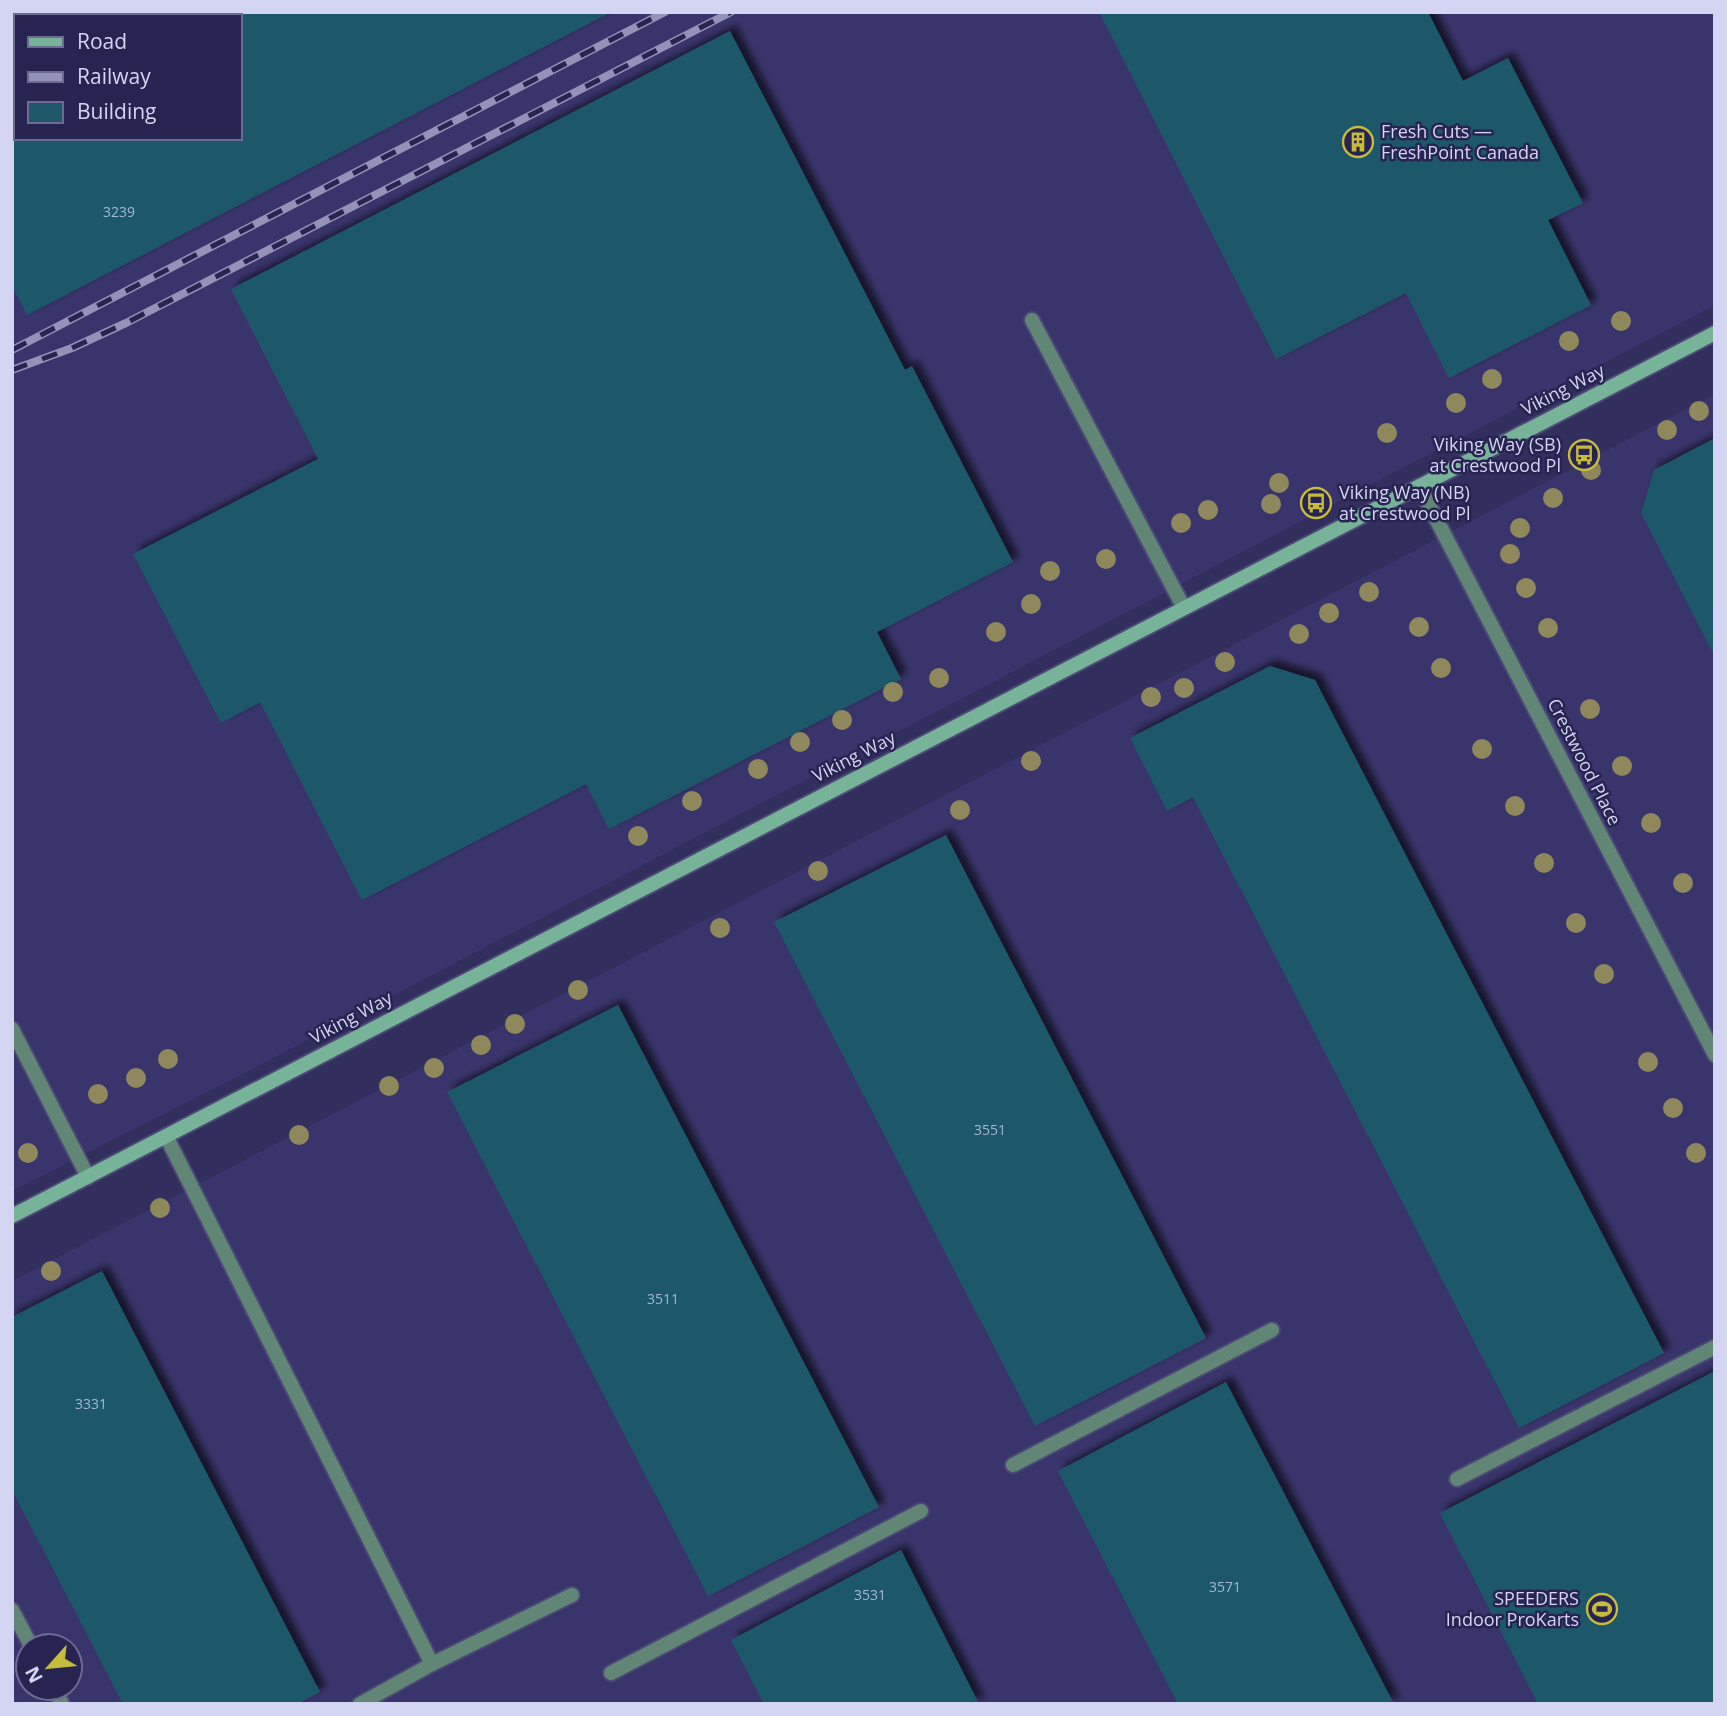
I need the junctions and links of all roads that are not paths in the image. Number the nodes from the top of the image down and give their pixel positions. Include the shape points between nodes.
1 (1032, 320) dead end
2 (1715, 333) edge
3 (1419, 486) junction
4 (1184, 608) junction
5 (12, 1029) edge
6 (1715, 1055) edge
7 (166, 1136) junction
8 (88, 1177) junction
9 (12, 1216) edge
10 (1272, 1330) dead end
11 (1715, 1347) edge
12 (1013, 1465) dead end
13 (1457, 1479) dead end
14 (921, 1510) dead end
15 (572, 1595) dead end
16 (12, 1610) edge
17 (24, 1632) edge
18 (432, 1664) junction
19 (611, 1673) dead end
20 (360, 1704) edge

1 - 4 street
2 - 3 street, Viking Way
3 - 4 street, Viking Way
3 - 6 street, Crestwood Place
4 - 7 street, Viking Way
5 - 8 street
7 - 8 street, Viking Way
7 - 18 street
8 - 9 street, Viking Way
10 - 12 street
11 - 13 street
14 - 19 street
15 - 18 street
16 - 17 street
18 - 20 street

